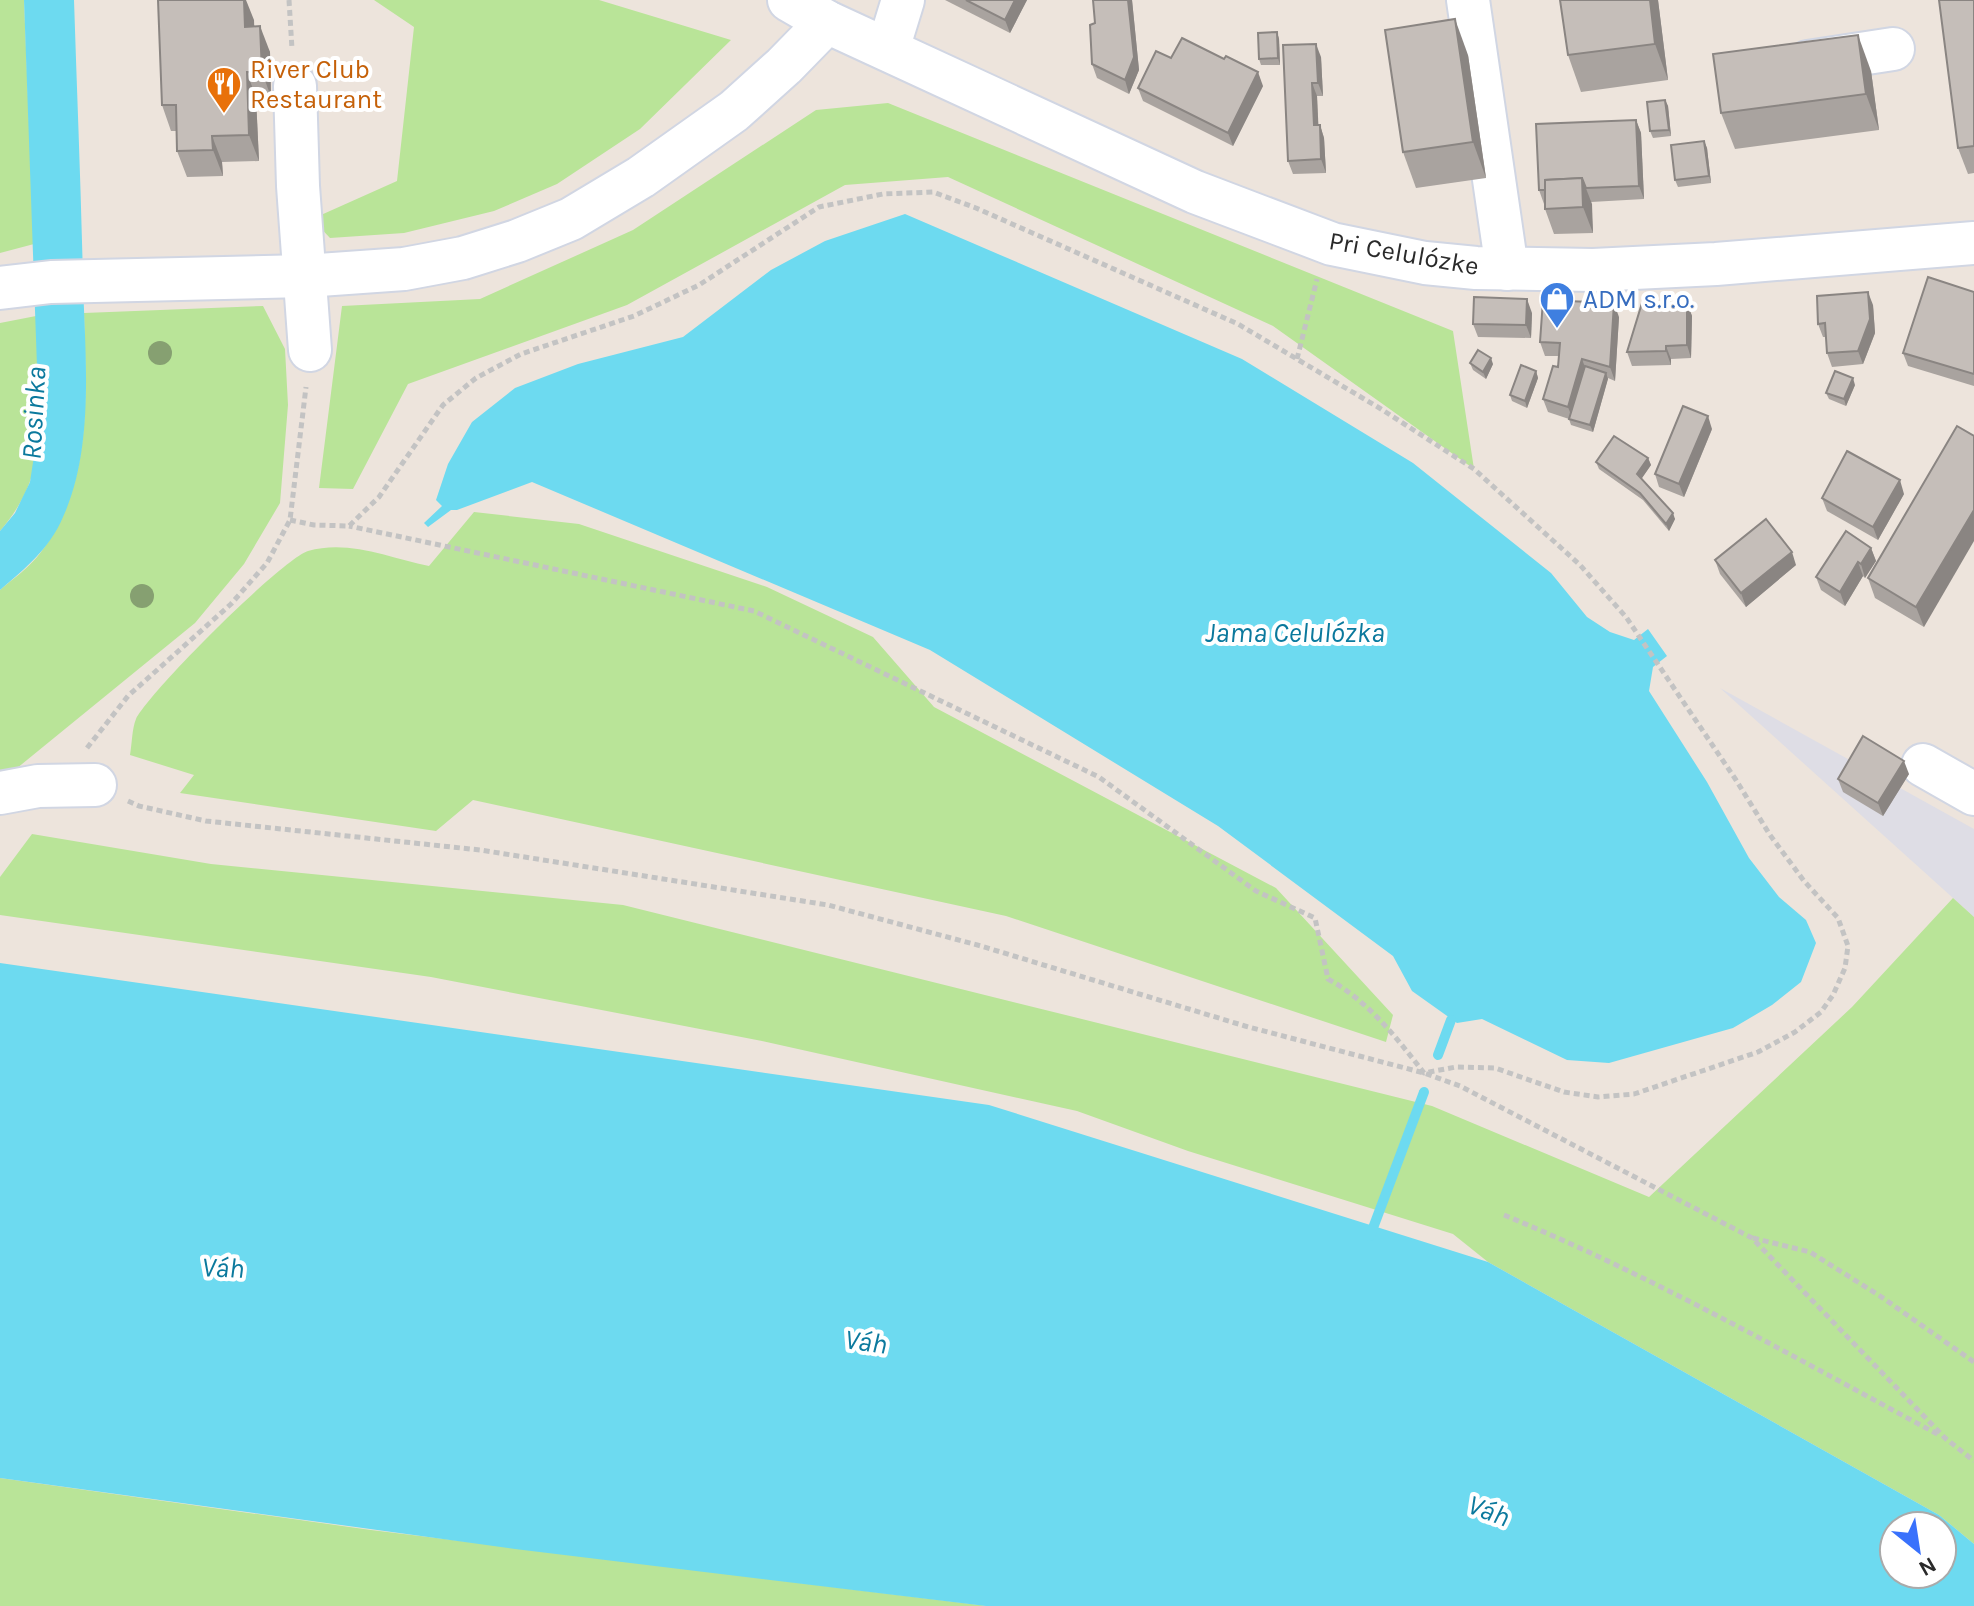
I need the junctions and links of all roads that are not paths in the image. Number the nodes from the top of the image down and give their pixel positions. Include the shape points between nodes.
1 (789, 0) edge
2 (903, 0) edge
3 (1468, 0) edge
4 (827, 22) junction
5 (888, 49) junction
6 (1893, 49) dead end
7 (1788, 65) edge
8 (295, 86) road end
9 (1974, 243) edge
10 (1507, 269) junction
11 (305, 276) junction
12 (0, 288) edge
13 (310, 350) road end
14 (1923, 765) dead end
15 (95, 785) road end
16 (0, 793) edge
17 (1974, 794) edge

1 - 4 street, Pri Celulózke
2 - 5 street
3 - 10 street
4 - 5 street, Pri Celulózke
4 - 11 street via 734,111 571,219 463,258 404,269
5 - 10 street, Pri Celulózke via 1195,192 1332,244 1425,263
6 - 7 street
8 - 11 street
9 - 10 street, Pri Celulózke via 1716,264
11 - 12 street
11 - 13 street
14 - 17 street
15 - 16 street

